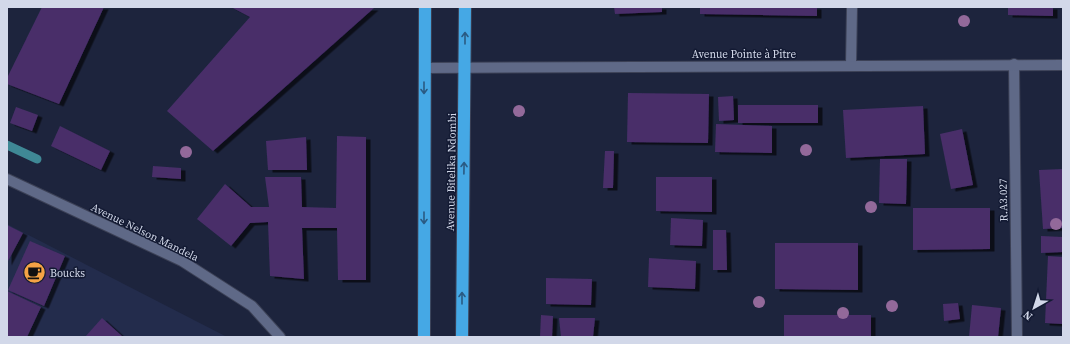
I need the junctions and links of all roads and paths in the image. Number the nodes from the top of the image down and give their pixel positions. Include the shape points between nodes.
1 (425, 7) edge
2 (465, 7) edge
3 (852, 7) edge
4 (1014, 64) junction
5 (851, 65) junction
6 (1063, 65) edge
7 (424, 68) junction
8 (465, 68) junction
9 (7, 179) edge
10 (280, 337) edge
11 (424, 337) edge
12 (462, 337) edge
13 (1017, 337) edge

1 - 7 highway
8 -> 2 highway, Avenue Bitelika Ndombi
3 - 5 street
4 - 5 street, Avenue Pointe à Pitre
4 - 6 street, Avenue Pointe à Pitre
4 - 13 street, R.A3.027
5 - 8 street, Avenue Pointe à Pitre
7 - 8 street, Avenue Pointe à Pitre
7 -> 11 highway
12 -> 8 highway, Avenue Bitelika Ndombi
9 - 10 street, Avenue Nelson Mandela via 182,261 252,306

